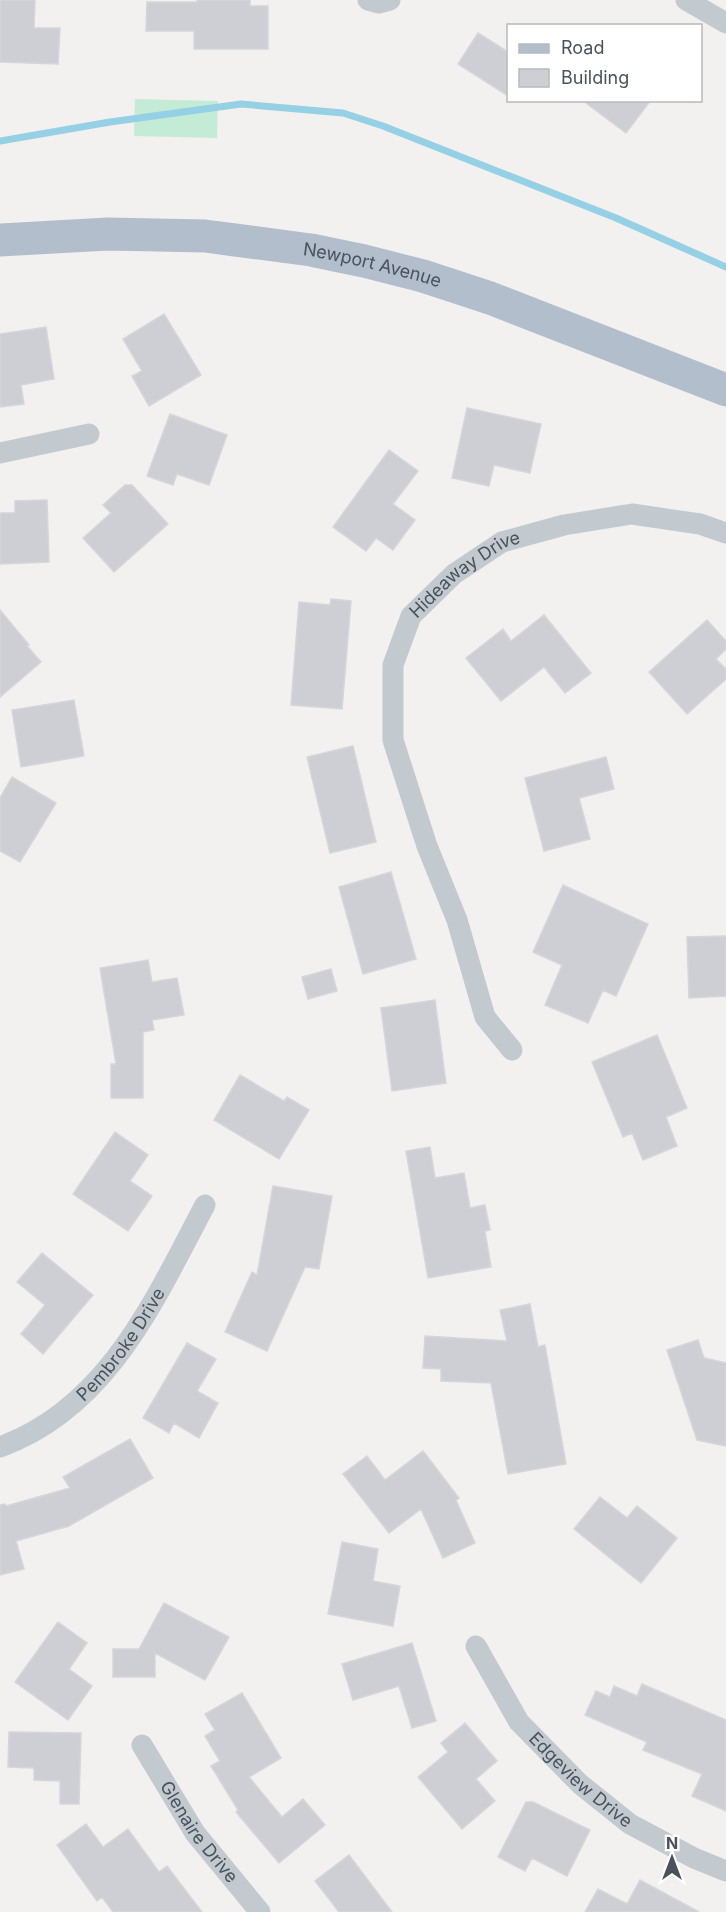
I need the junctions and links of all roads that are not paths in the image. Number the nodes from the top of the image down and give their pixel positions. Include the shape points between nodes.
1 (368, 0) edge
2 (390, 0) edge
3 (686, 0) edge
4 (726, 23) edge
5 (0, 240) edge
6 (726, 390) edge
7 (89, 434) dead end
8 (0, 453) edge
9 (726, 533) edge
10 (512, 1050) dead end
11 (205, 1204) dead end
12 (0, 1447) edge
13 (476, 1646) dead end
14 (142, 1745) dead end
15 (726, 1871) edge
16 (260, 1912) edge

1 - 2 street
3 - 4 street
5 - 6 main road, Newport Avenue via 108,234 205,236 343,256 490,298
7 - 8 street
9 - 10 street, Hideaway Drive via 700,524 632,514 564,525 502,542 454,574 411,616 393,665 393,740 427,846 457,920 485,1017
11 - 12 street, Pembroke Drive via 149,1309 114,1362 66,1411
13 - 15 street, Edgeview Drive via 519,1722 580,1784 630,1824
14 - 16 street, Glenaire Drive via 195,1833

